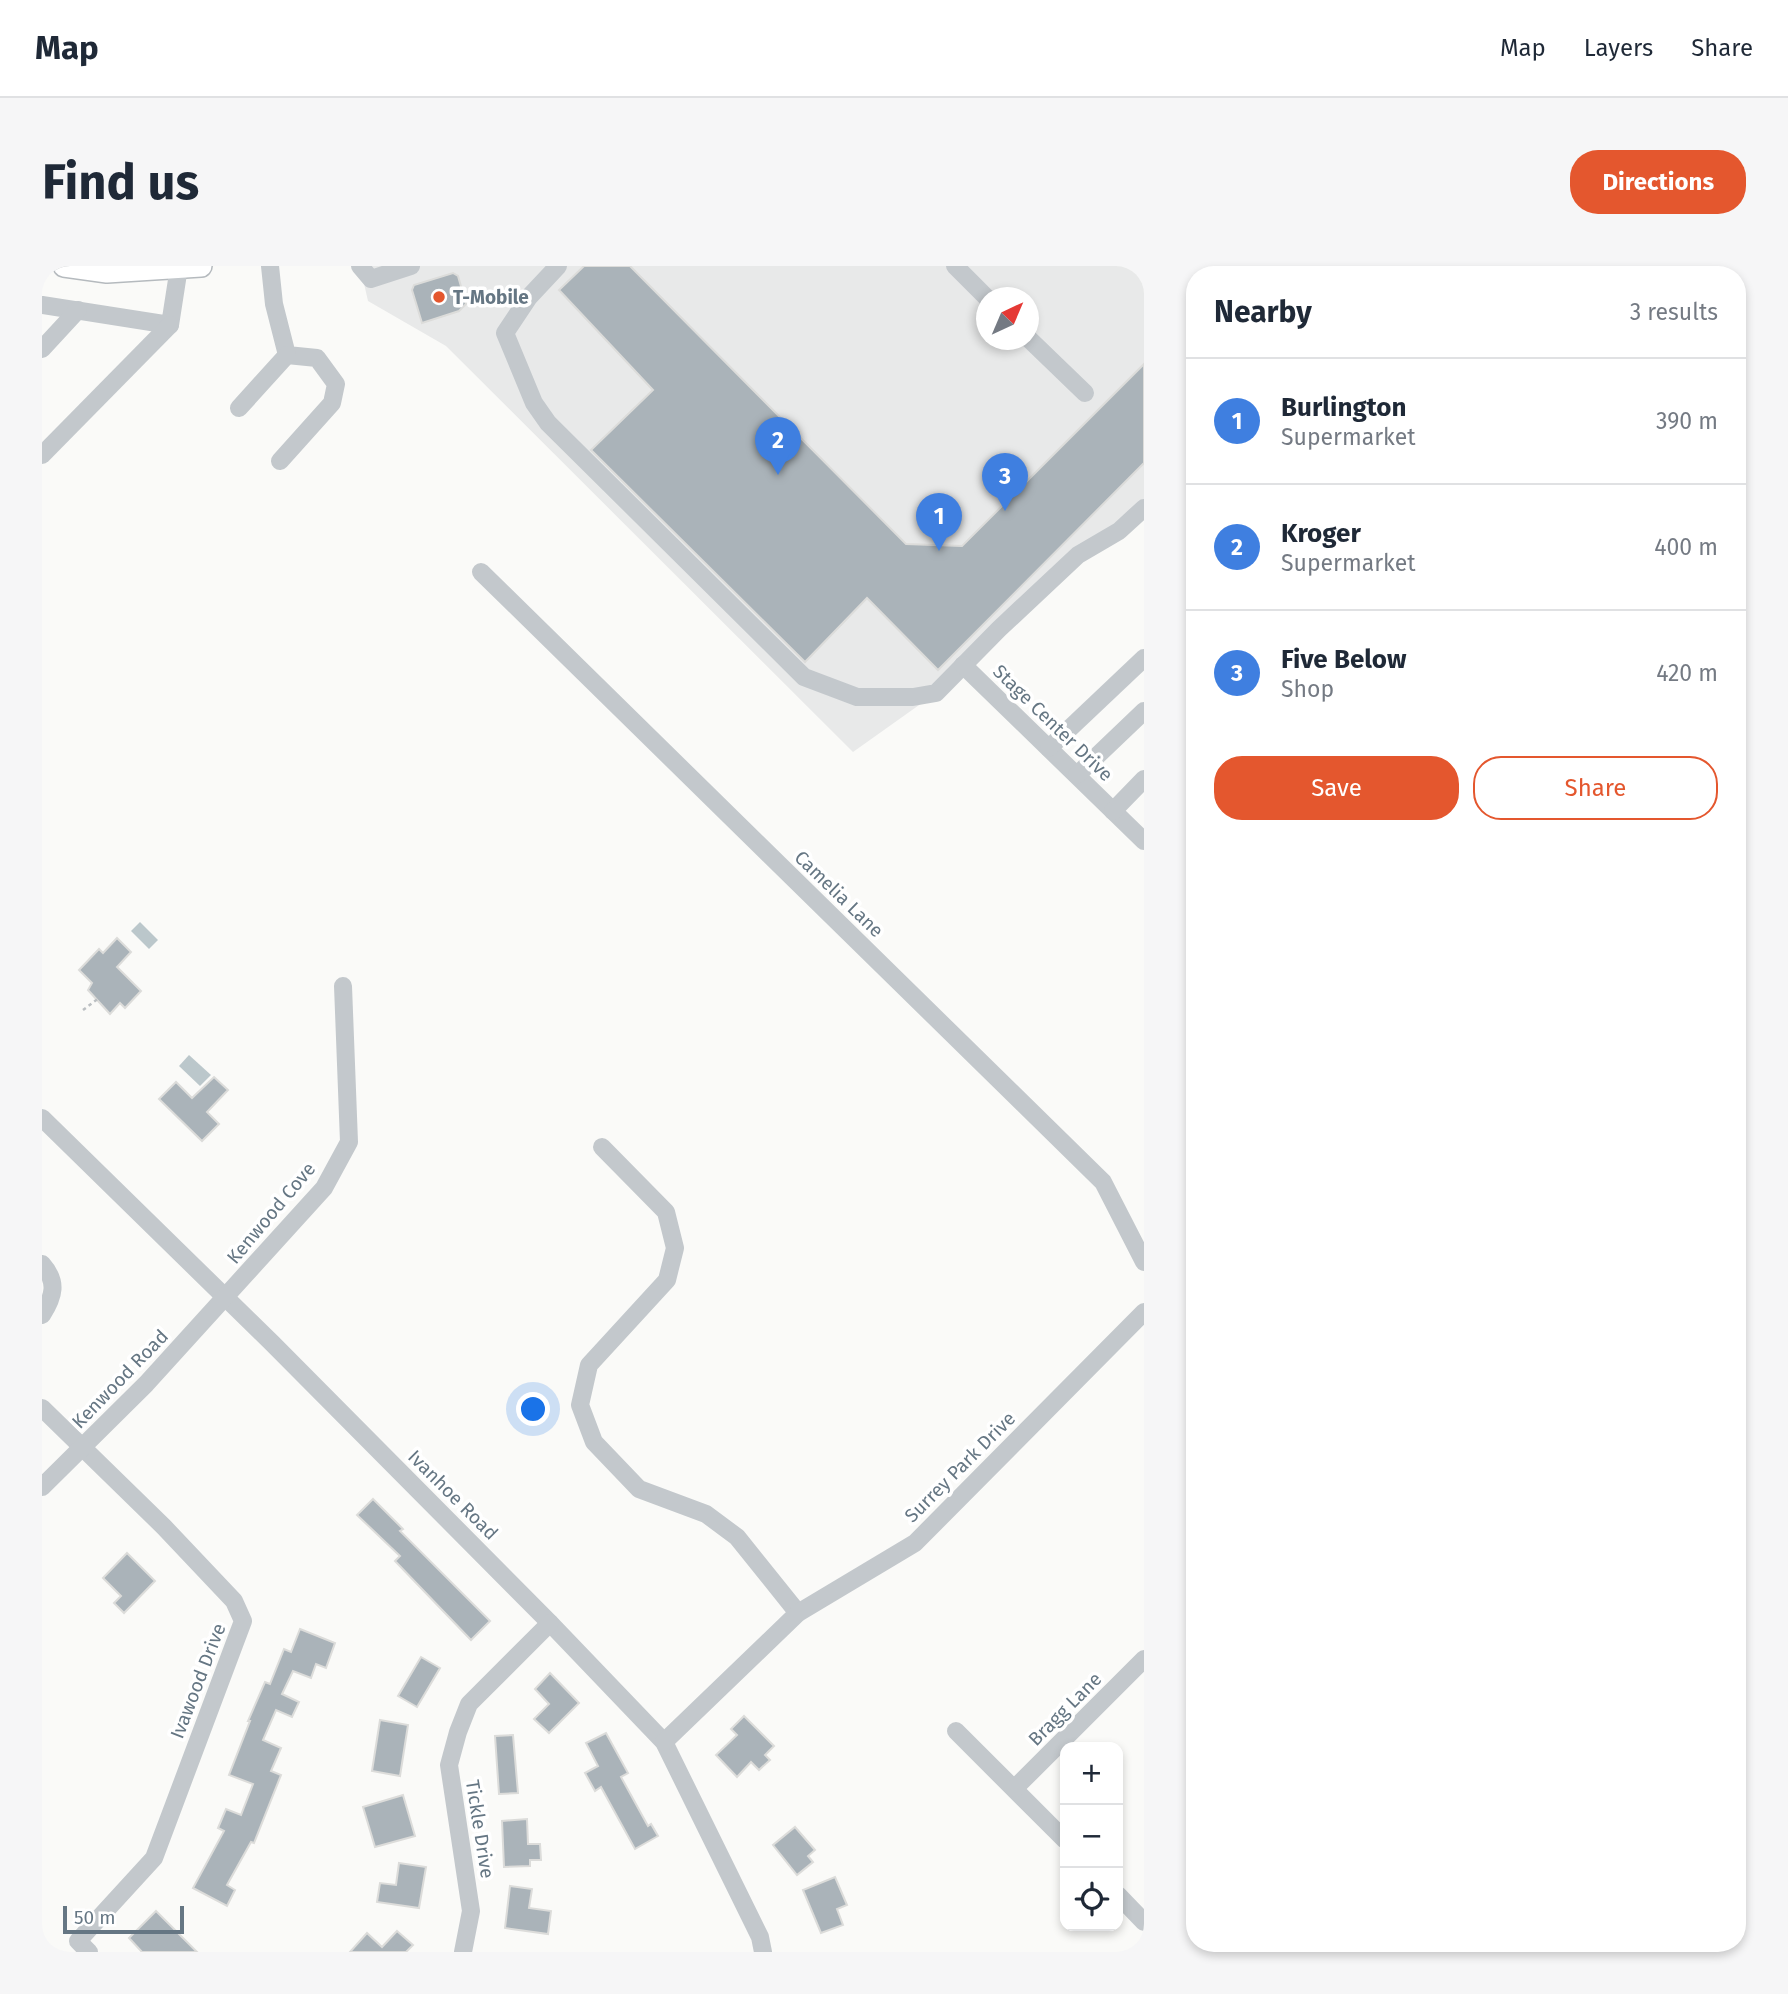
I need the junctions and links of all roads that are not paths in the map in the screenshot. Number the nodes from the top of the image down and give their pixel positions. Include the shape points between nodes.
1 (64, 266) edge
2 (201, 266) edge
3 (270, 266) edge
4 (359, 266) edge
5 (411, 266) edge
6 (558, 266) edge
7 (955, 266) edge
8 (178, 267) edge
9 (976, 287) edge
10 (42, 305) edge
11 (78, 310) junction
12 (170, 325) junction
13 (42, 349) edge
14 (1039, 349) edge
15 (287, 355) junction
16 (1085, 393) dead end
17 (239, 408) dead end
18 (42, 455) edge
19 (280, 461) dead end
20 (1144, 508) edge
21 (481, 572) dead end
22 (1144, 658) edge
23 (964, 665) junction
24 (1144, 711) edge
25 (1049, 748) junction
26 (1077, 775) junction
27 (1144, 779) edge
28 (1113, 811) junction
29 (1144, 841) edge
30 (343, 986) dead end
31 (42, 1118) edge
32 (602, 1147) dead end
33 (1144, 1262) edge
34 (42, 1264) edge
35 (226, 1297) junction
36 (1144, 1312) edge
37 (42, 1315) edge
38 (42, 1408) edge
39 (82, 1448) junction
40 (42, 1487) edge
41 (798, 1612) junction
42 (551, 1623) junction
43 (1144, 1659) edge
44 (956, 1731) dead end
45 (664, 1742) junction
46 (1015, 1788) junction
47 (1060, 1835) edge
48 (1123, 1900) edge
49 (1144, 1922) edge
50 (89, 1952) edge
51 (463, 1952) edge
52 (763, 1952) edge

1 - 8 main road via 107,272
2 - 8 main road
3 - 15 street
4 - 5 street via 371,279
6 - 23 street via 528,297 505,333 534,403 548,423 785,659 804,677 857,697 936,693
7 - 9 street
8 - 12 street
10 - 11 street
11 - 12 street
11 - 13 street
12 - 18 street
14 - 16 street
15 - 17 street
15 - 19 street via 317,358 337,384 332,403
20 - 23 street via 1119,531 1078,555
21 - 33 street, Camelia Lane via 1102,1182
22 - 25 street
23 - 25 street, Stage Center Drive
24 - 26 street
25 - 26 street, Stage Center Drive
26 - 28 street, Stage Center Drive
27 - 28 street
28 - 29 street, Stage Center Drive
30 - 35 street, Kenwood Cove via 349,1142 324,1188
31 - 35 street, Ivanhoe Road
32 - 41 street via 666,1212 675,1248 667,1280 589,1364 580,1405 594,1442 639,1489 706,1514 737,1537
34 - 37 street via 54,1286
35 - 39 street, Kenwood Road
35 - 42 street, Ivanhoe Road
36 - 41 street, Surrey Park Drive via 915,1543
38 - 39 street
39 - 40 street, Kenwood Road
39 - 50 street, Ivawood Drive via 234,1601 243,1621 154,1858 78,1941
41 - 45 street, Surrey Park Drive
42 - 45 street, Ivanhoe Road
42 - 51 street, Tickle Drive via 470,1704 449,1765 471,1911
43 - 46 street, Bragg Lane
44 - 46 street
45 - 52 street, Ivanhoe Road via 760,1937
46 - 47 street
48 - 49 street

